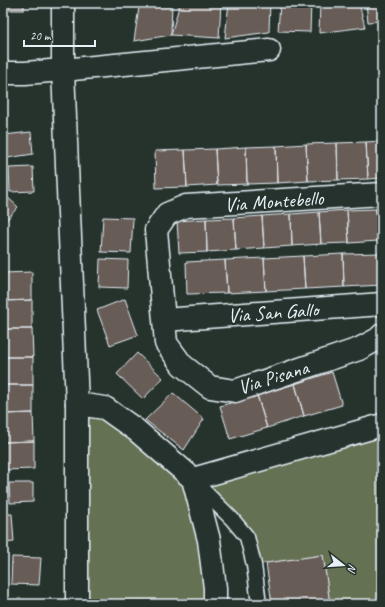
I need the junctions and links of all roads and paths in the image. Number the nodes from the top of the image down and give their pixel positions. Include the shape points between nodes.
1 (63, 3) edge
2 (269, 50) dead end
3 (63, 70) junction
4 (3, 73) edge
5 (382, 194) edge
6 (167, 214) joint
7 (382, 304) edge
8 (164, 320) junction
9 (382, 335) edge
10 (77, 404) junction
11 (382, 425) edge
12 (193, 480) junction
13 (77, 604) edge
14 (215, 604) edge
15 (259, 604) edge

1 - 3 street
2 - 3 street
3 - 4 street
3 - 10 street
5 - 6 street, Via Montebello via 186,206
6 - 8 street, Via Pisana via 156,230
7 - 8 street, Via San Gallo
8 - 9 street, Via Pisana via 166,343 182,365 210,387 235,391 359,349
10 - 12 street via 105,408 136,430
10 - 13 street
11 - 12 street
12 - 14 street via 209,540
12 - 15 lane via 247,537

